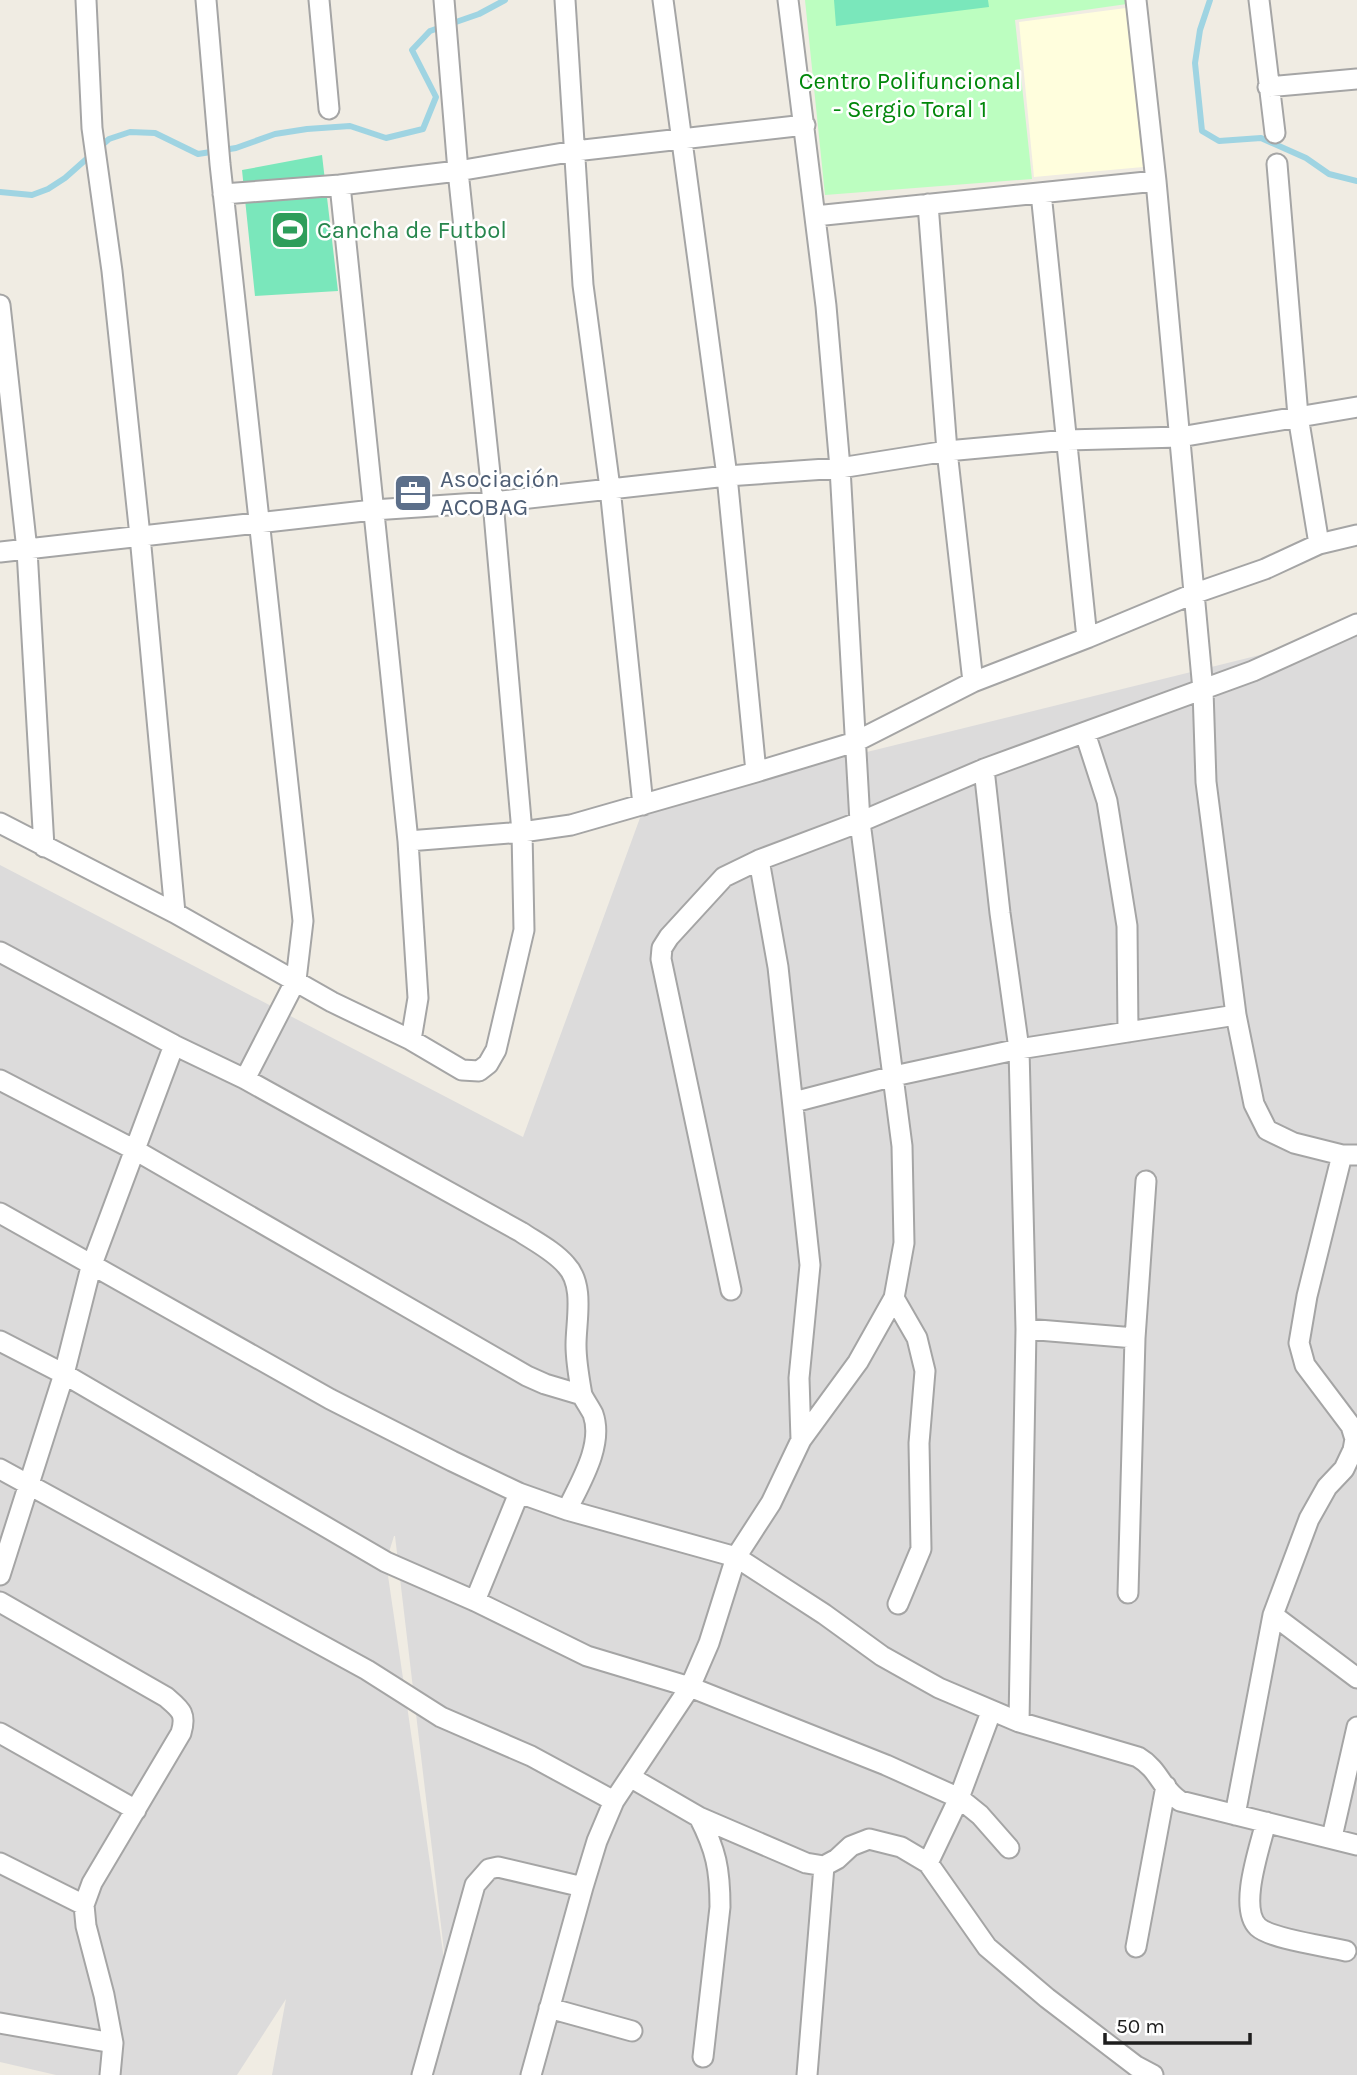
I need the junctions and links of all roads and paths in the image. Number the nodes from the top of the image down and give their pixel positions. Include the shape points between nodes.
1 (86, 0) edge
2 (206, 0) edge
3 (318, 0) edge
4 (565, 0) edge
5 (663, 0) edge
6 (788, 0) edge
7 (1136, 0) edge
8 (1259, 0) edge
9 (444, 4) edge
10 (1357, 79) edge
11 (1268, 87) junction
12 (329, 109) dead end
13 (805, 125) junction
14 (1275, 133) dead end
15 (683, 139) junction
16 (575, 151) junction
17 (1277, 164) dead end
18 (458, 171) junction
19 (1156, 181) junction
20 (340, 185) junction
21 (1041, 192) junction
22 (223, 194) junction
23 (928, 204) junction
24 (815, 216) junction
25 (0, 305) edge
26 (1357, 407) edge
27 (1298, 416) junction
28 (1180, 437) junction
29 (1067, 440) junction
30 (947, 451) junction
31 (840, 468) junction
32 (727, 476) junction
33 (610, 488) junction
34 (494, 502) junction
35 (373, 510) junction
36 (260, 523) junction
37 (1357, 535) edge
38 (140, 536) junction
39 (1319, 544) junction
40 (27, 550) junction
41 (0, 552) edge
42 (1193, 594) junction
43 (1357, 624) edge
44 (1087, 638) junction
45 (973, 682) junction
46 (1203, 690) junction
47 (1085, 733) junction
48 (855, 742) junction
49 (985, 769) junction
50 (756, 772) junction
51 (643, 805) junction
52 (860, 822) junction
53 (0, 823) edge
54 (522, 832) junction
55 (408, 841) junction
56 (44, 847) junction
57 (759, 860) junction
58 (175, 913) junction
59 (0, 952) edge
60 (296, 980) junction
61 (1236, 1015) junction
62 (1128, 1032) junction
63 (411, 1040) junction
64 (174, 1045) junction
65 (1019, 1049) junction
66 (894, 1076) junction
67 (245, 1079) junction
68 (0, 1080) edge
69 (794, 1102) junction
70 (135, 1150) junction
71 (1349, 1155) edge
72 (1146, 1181) dead end
73 (0, 1213) edge
74 (91, 1267) junction
75 (731, 1290) dead end
76 (894, 1298) junction
77 (1026, 1329) junction
78 (1135, 1338) junction
79 (0, 1341) edge
80 (64, 1374) junction
81 (582, 1395) junction
82 (1354, 1425) edge
83 (801, 1440) junction
84 (0, 1469) edge
85 (30, 1485) junction
86 (519, 1493) junction
87 (567, 1510) junction
88 (736, 1557) junction
89 (0, 1575) edge
90 (1128, 1593) dead end
91 (475, 1601) junction
92 (0, 1602) edge
93 (898, 1604) dead end
94 (1273, 1615) junction
95 (1357, 1678) edge
96 (690, 1688) junction
97 (992, 1712) junction
98 (1019, 1722) junction
99 (1357, 1727) edge
100 (0, 1733) edge
101 (630, 1777) junction
102 (1166, 1786) junction
103 (959, 1798) junction
104 (614, 1801) junction
105 (136, 1810) junction
106 (1235, 1815) junction
107 (699, 1816) junction
108 (1266, 1822) junction
109 (1332, 1837) junction
110 (1357, 1844) edge
111 (1009, 1848) dead end
112 (0, 1863) edge
113 (928, 1863) junction
114 (824, 1866) junction
115 (583, 1887) junction
116 (83, 1905) junction
117 (1136, 1947) dead end
118 (1346, 1951) dead end
119 (0, 2008) edge
120 (549, 2008) junction
121 (0, 2023) edge
122 (23, 2028) junction
123 (632, 2031) dead end
124 (113, 2043) junction
125 (704, 2057) dead end
126 (1139, 2072) edge
127 (110, 2075) edge
128 (422, 2075) edge
129 (531, 2075) edge
130 (807, 2075) edge

1 - 38 street via 92,128
2 - 22 street
3 - 12 street
4 - 16 street
5 - 15 street
6 - 13 street
7 - 19 street
8 - 11 street
9 - 18 street
10 - 11 street
11 - 14 street
13 - 15 street
13 - 24 street
15 - 16 street
15 - 32 street
16 - 18 street
16 - 33 street via 583,285
17 - 27 street
18 - 20 street
18 - 34 street
19 - 21 street
19 - 28 street
20 - 22 street
20 - 35 street
21 - 23 street
21 - 29 street
22 - 36 street
23 - 24 street
23 - 30 street
24 - 31 street
25 - 40 street
26 - 27 street
27 - 28 street
27 - 39 street
28 - 29 street
28 - 42 street
29 - 30 street
29 - 44 street
30 - 31 street
30 - 45 street
31 - 32 street
31 - 48 street
32 - 33 street
32 - 50 street
33 - 34 street
33 - 51 street
34 - 35 street
34 - 54 street
35 - 36 street
35 - 55 street
36 - 38 street
36 - 60 street via 303,921
37 - 39 street
38 - 40 street
38 - 58 street
39 - 42 street
40 - 41 street
40 - 56 street
42 - 44 street
42 - 46 street
43 - 46 street
44 - 45 street
45 - 48 street
46 - 47 street
46 - 61 street via 1206,782
47 - 49 street
47 - 62 street via 1107,801 1127,926
48 - 50 street
48 - 52 street
49 - 52 street
49 - 65 street
50 - 51 street
51 - 54 street via 571,825
52 - 57 street
52 - 66 street
53 - 56 street
54 - 55 street
54 - 63 street via 524,930 496,1051 479,1071 462,1070
55 - 63 street via 418,998
56 - 58 street
57 - 69 street
57 - 75 street via 724,877 662,948 668,996
58 - 60 street
59 - 64 street
60 - 63 street
60 - 67 street
61 - 62 street
61 - 71 street via 1254,1104 1267,1130 1294,1143
62 - 65 street
64 - 67 street
64 - 70 street
65 - 66 street
65 - 77 street
66 - 69 street
66 - 76 street via 902,1146 904,1243
67 - 81 street via 521,1232 568,1266 578,1298 576,1345
68 - 70 street
69 - 83 street via 810,1265 799,1378
70 - 74 street
70 - 81 street via 527,1376
71 - 82 street via 1307,1296 1299,1343 1305,1365
72 - 78 street
73 - 74 street
74 - 80 street
74 - 86 street via 330,1399
76 - 83 street via 858,1362
76 - 93 street via 917,1338 925,1371 919,1443 921,1549
77 - 78 street
77 - 98 street
78 - 90 street
79 - 80 street
80 - 85 street
80 - 91 street via 386,1562
81 - 87 street via 593,1416 596,1440
82 - 94 street via 1353,1450 1309,1519
83 - 88 street via 771,1503
84 - 85 street
85 - 89 street
85 - 104 street via 355,1663 441,1717 531,1756
86 - 87 street
86 - 91 street
87 - 88 street
88 - 96 street
88 - 97 street via 882,1656
91 - 96 street via 587,1656
92 - 105 street via 166,1696 179,1708 185,1720 181,1733
94 - 95 street
94 - 106 street
96 - 101 street
96 - 103 street
97 - 98 street
97 - 103 street
98 - 102 street via 1138,1757 1154,1768
99 - 109 street
100 - 105 street
101 - 104 street
101 - 107 street
102 - 106 street via 1180,1801
102 - 117 street
103 - 111 street
103 - 113 street
104 - 115 street
105 - 116 street
106 - 108 street
107 - 114 street via 806,1863
107 - 125 street via 712,1842 720,1884
108 - 109 street
108 - 118 street via 1248,1899 1258,1927 1277,1936
109 - 110 street
112 - 116 street
113 - 114 street via 901,1847 869,1839
113 - 126 street via 987,1947
114 - 130 street
115 - 120 street
115 - 128 street via 498,1867 482,1875 475,1885
116 - 124 street
119 - 122 street
120 - 123 street
120 - 129 street
121 - 122 street
122 - 124 street
124 - 127 street

